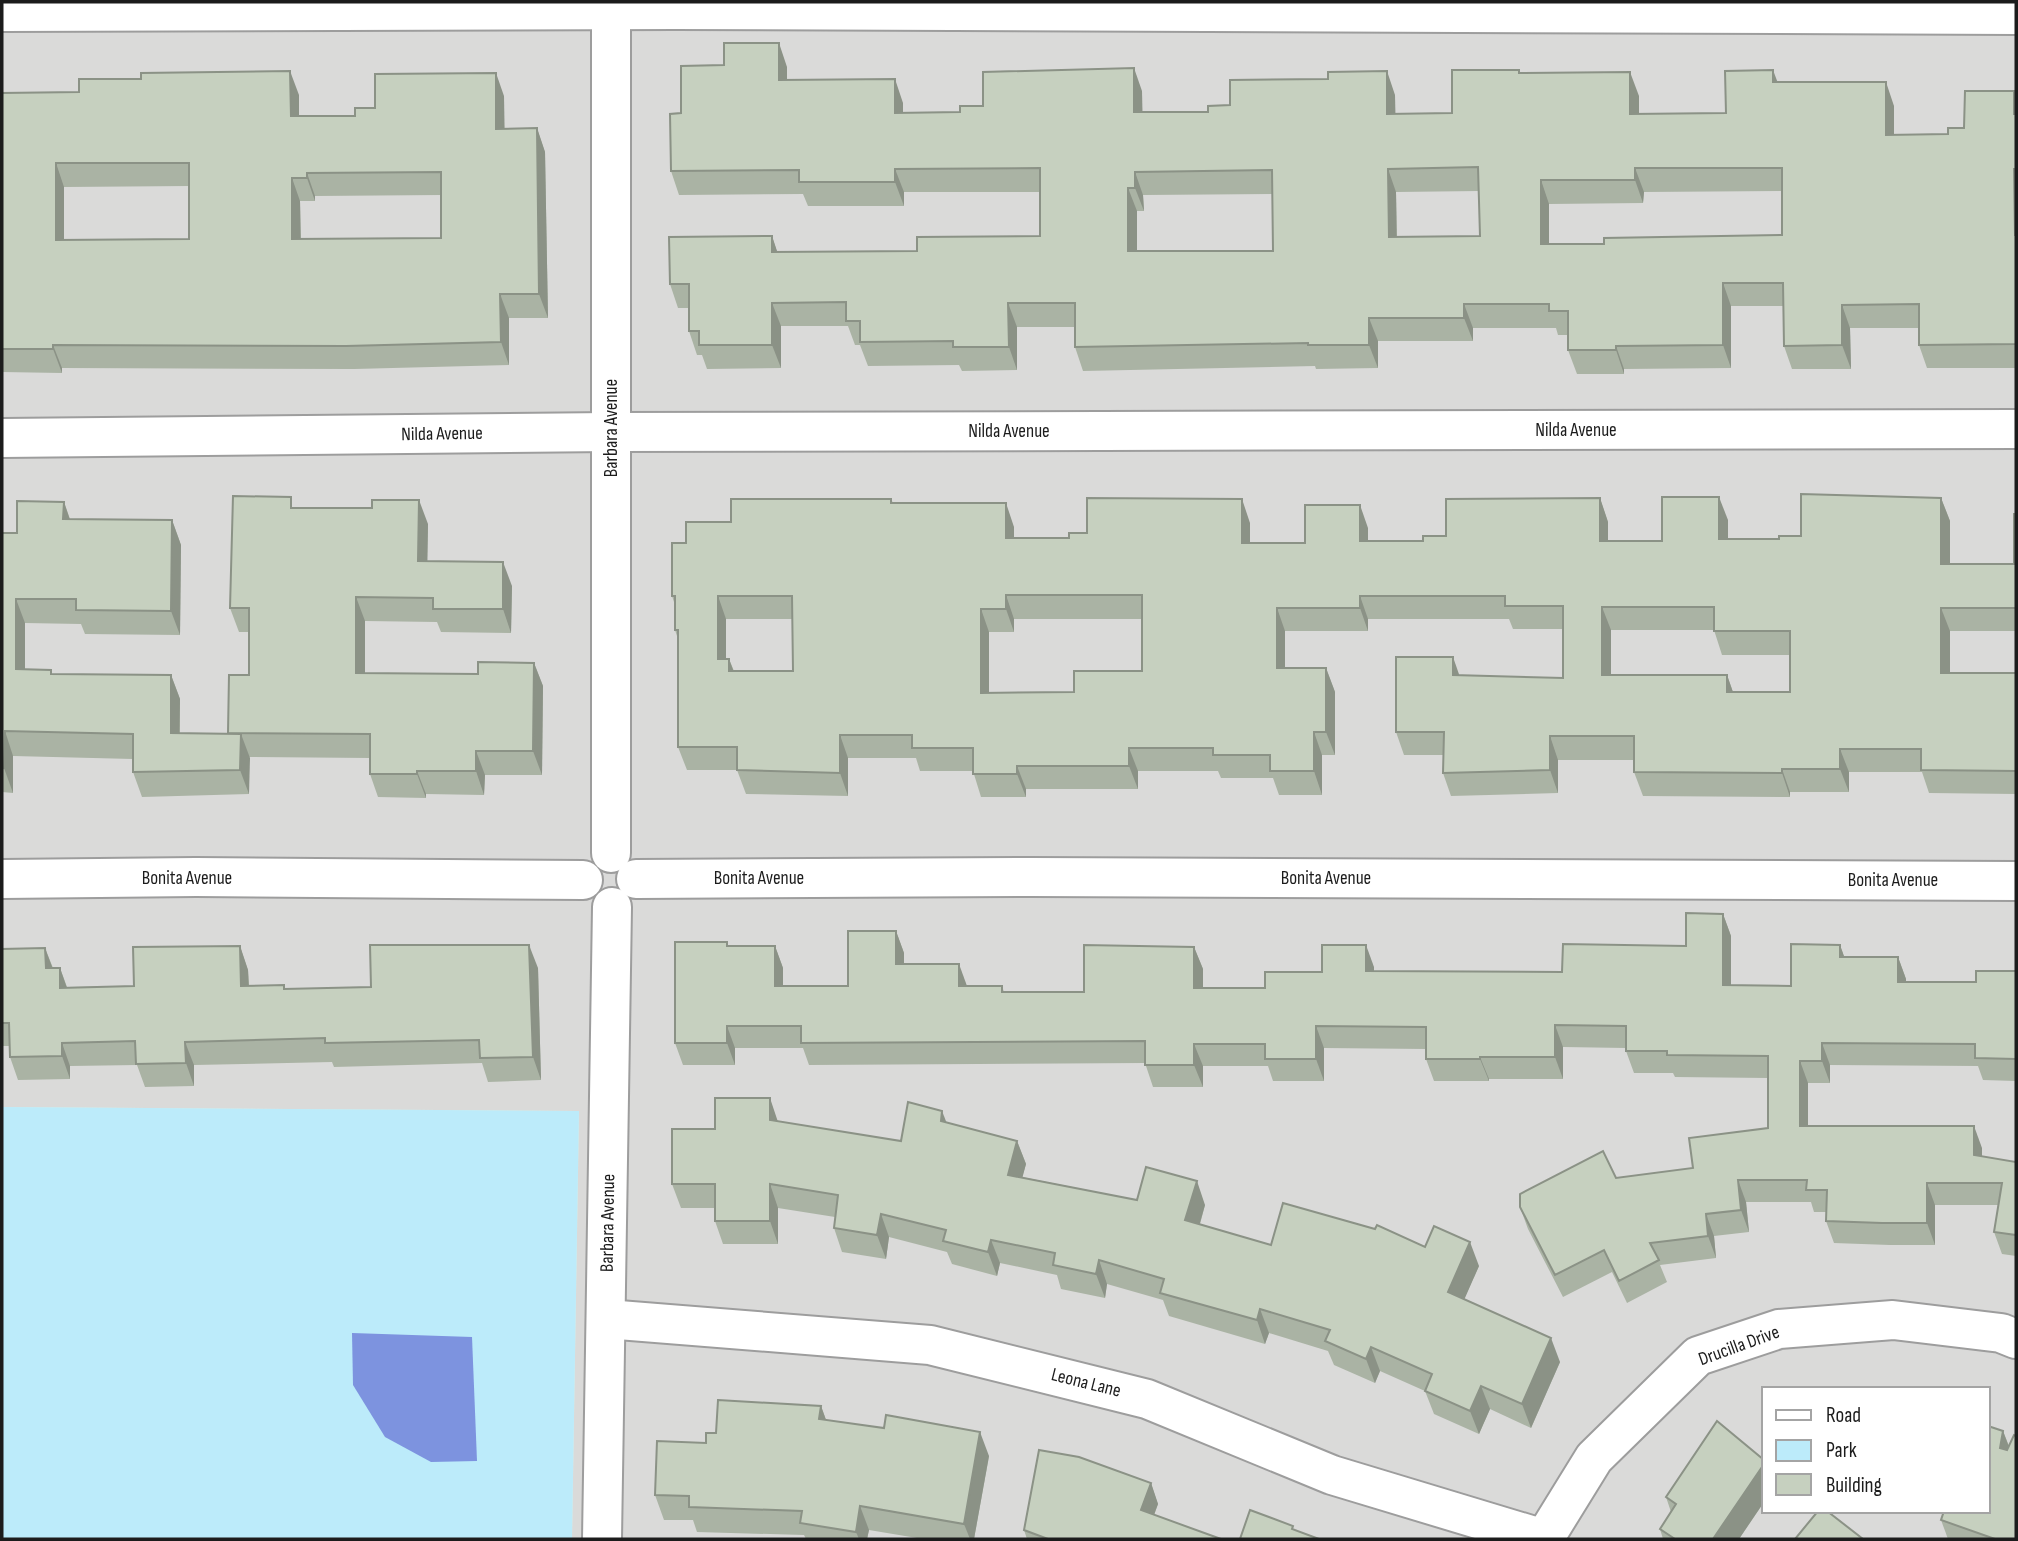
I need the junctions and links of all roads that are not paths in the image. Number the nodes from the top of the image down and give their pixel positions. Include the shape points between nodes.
1 (611, 6) edge
2 (2, 12) edge
3 (2016, 15) edge
4 (2016, 429) edge
5 (611, 432) junction
6 (2, 438) edge
7 (2, 879) edge
8 (620, 880) junction
9 (2016, 881) edge
10 (606, 1319) junction
11 (2016, 1339) edge
12 (602, 1539) edge
13 (1544, 1539) edge

1 - 2 street
1 - 3 street
1 - 5 street, Barbara Avenue
4 - 5 street, Nilda Avenue
5 - 6 street, Nilda Avenue
5 - 8 street, Barbara Avenue
7 - 8 street, Bonita Avenue via 583,880 588,864 603,854
8 - 9 street, Bonita Avenue
8 - 10 street, Barbara Avenue
10 - 12 street, Barbara Avenue
10 - 13 street, Leona Lane via 930,1345 1147,1399 1332,1475
11 - 13 street, Drucilla Drive via 2001,1333 1893,1320 1779,1329 1698,1356 1594,1458

